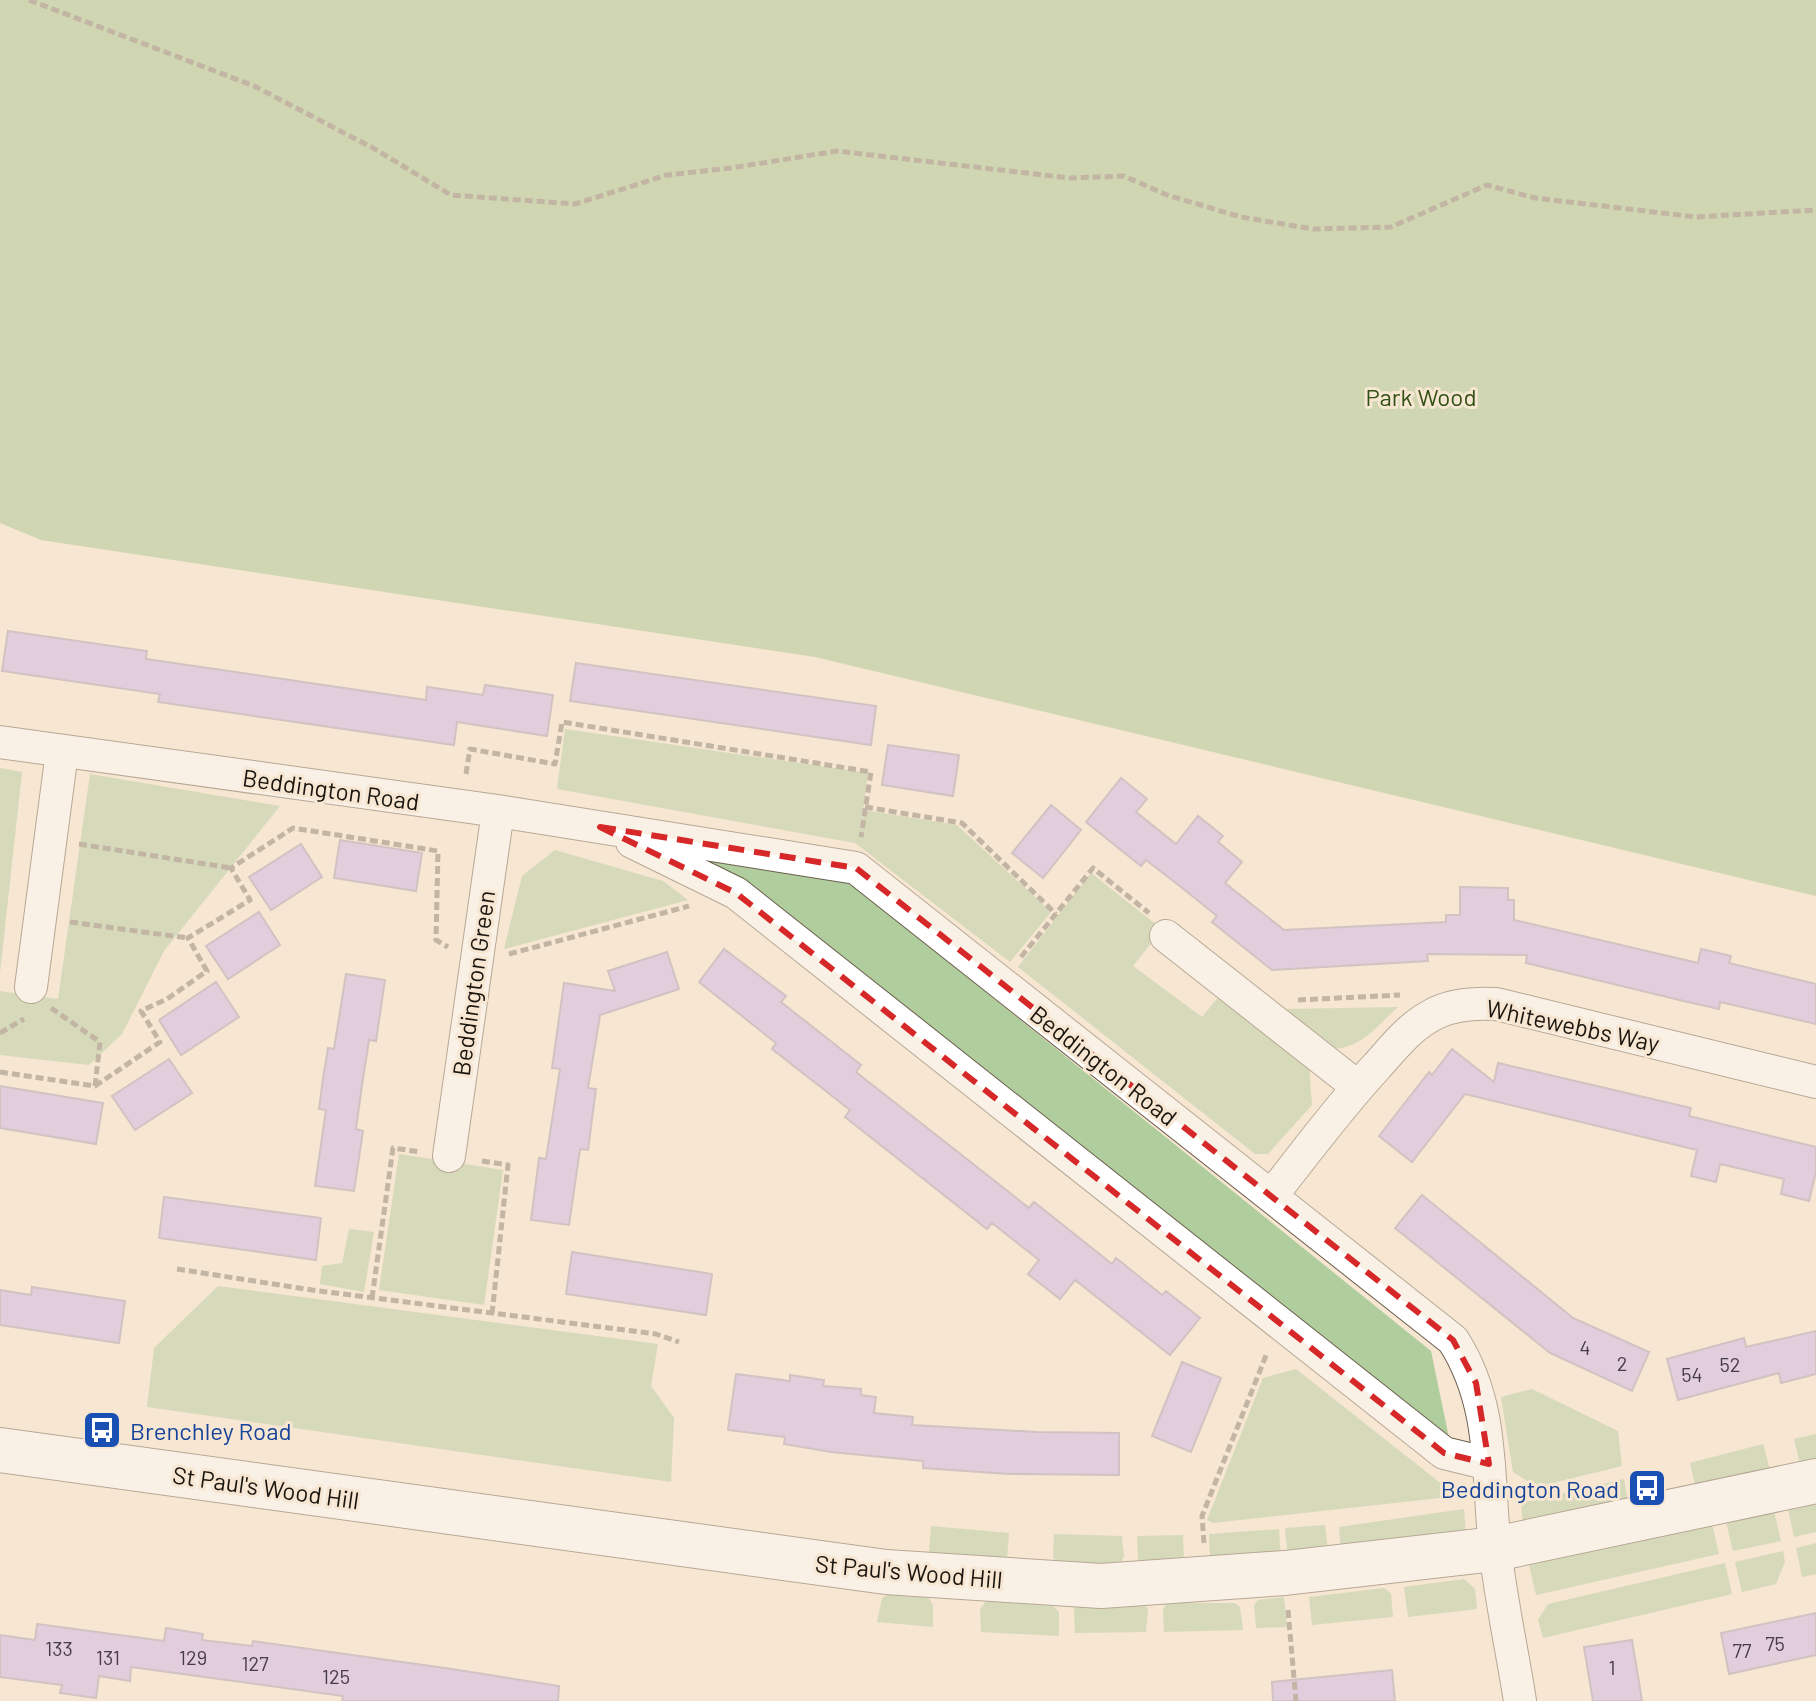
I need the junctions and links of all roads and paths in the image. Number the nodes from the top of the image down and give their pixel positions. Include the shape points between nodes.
1 (29, 0) edge
2 (1816, 210) edge
3 (0, 742) edge
4 (62, 752) junction
5 (460, 807) junction
6 (865, 807) junction
7 (498, 811) junction
8 (600, 827) junction
9 (51, 840) junction
10 (231, 868) junction
11 (856, 868) junction
12 (736, 893) junction
13 (1056, 914) junction
14 (40, 918) junction
15 (1166, 936) joint
16 (188, 938) junction
17 (476, 963) junction
18 (999, 983) junction
19 (31, 987) joint
20 (1405, 995) dead end
21 (1249, 1002) junction
22 (0, 1072) edge
23 (1816, 1082) edge
24 (95, 1086) junction
25 (1358, 1087) junction
26 (449, 1156) junction
27 (1272, 1195) junction
28 (177, 1269) dead end
29 (372, 1298) junction
30 (492, 1314) junction
31 (1280, 1323) junction
32 (679, 1342) dead end
33 (0, 1450) edge
34 (1489, 1464) junction
35 (1816, 1481) edge
36 (1495, 1549) junction
37 (1285, 1573) junction
38 (1206, 1580) junction
39 (1296, 1701) edge
40 (1520, 1701) edge

1 - 2 path via 254,86 451,195 575,204 667,175 837,151 1069,178 1124,176 1241,217 1313,229 1391,227 1487,185 1535,198 1696,217
3 - 4 street, Beddington Road
4 - 5 street, Beddington Road
4 - 9 street
5 - 6 path via 470,749 555,764 562,722 871,772
5 - 7 street, Beddington Road
6 - 11 path
6 - 13 path via 962,823
7 - 8 street, Beddington Road
7 - 17 street, Beddington Green
8 - 11 street, Beddington Road
8 - 12 street, Beddington Road
9 - 10 path
9 - 14 street
10 - 16 path via 250,900
10 - 17 path, Beddington Road via 293,828 438,851 436,940
11 - 18 street, Beddington Road
12 - 17 path
12 - 31 street, Beddington Road
13 - 15 path via 1093,868 1172,931
13 - 18 path
14 - 16 path
14 - 19 street
15 - 21 street
16 - 24 path via 207,971 141,1011 160,1042
17 - 26 street, Beddington Green
18 - 27 street, Beddington Road
19 - 24 path via 48,1006 100,1042
20 - 21 path
21 - 25 street
22 - 24 path
23 - 25 street, Whitewebbs Way via 1475,1003 1423,1020
25 - 27 street, Whitewebbs Way
26 - 29 path via 393,1148
26 - 30 path via 508,1165
27 - 34 street, Beddington Road via 1453,1340 1476,1383
28 - 29 path
29 - 30 path
30 - 32 path via 656,1334
31 - 34 street, Beddington Road via 1444,1453
31 - 38 path via 1202,1516
33 - 38 street, St Paul's Wood Hill via 886,1572 1101,1586
34 - 36 street, Beddington Road
35 - 36 street, St Paul's Wood Hill
36 - 37 street, St Paul's Wood Hill
36 - 40 street, Beddington Road
37 - 38 street, St Paul's Wood Hill
37 - 39 path

